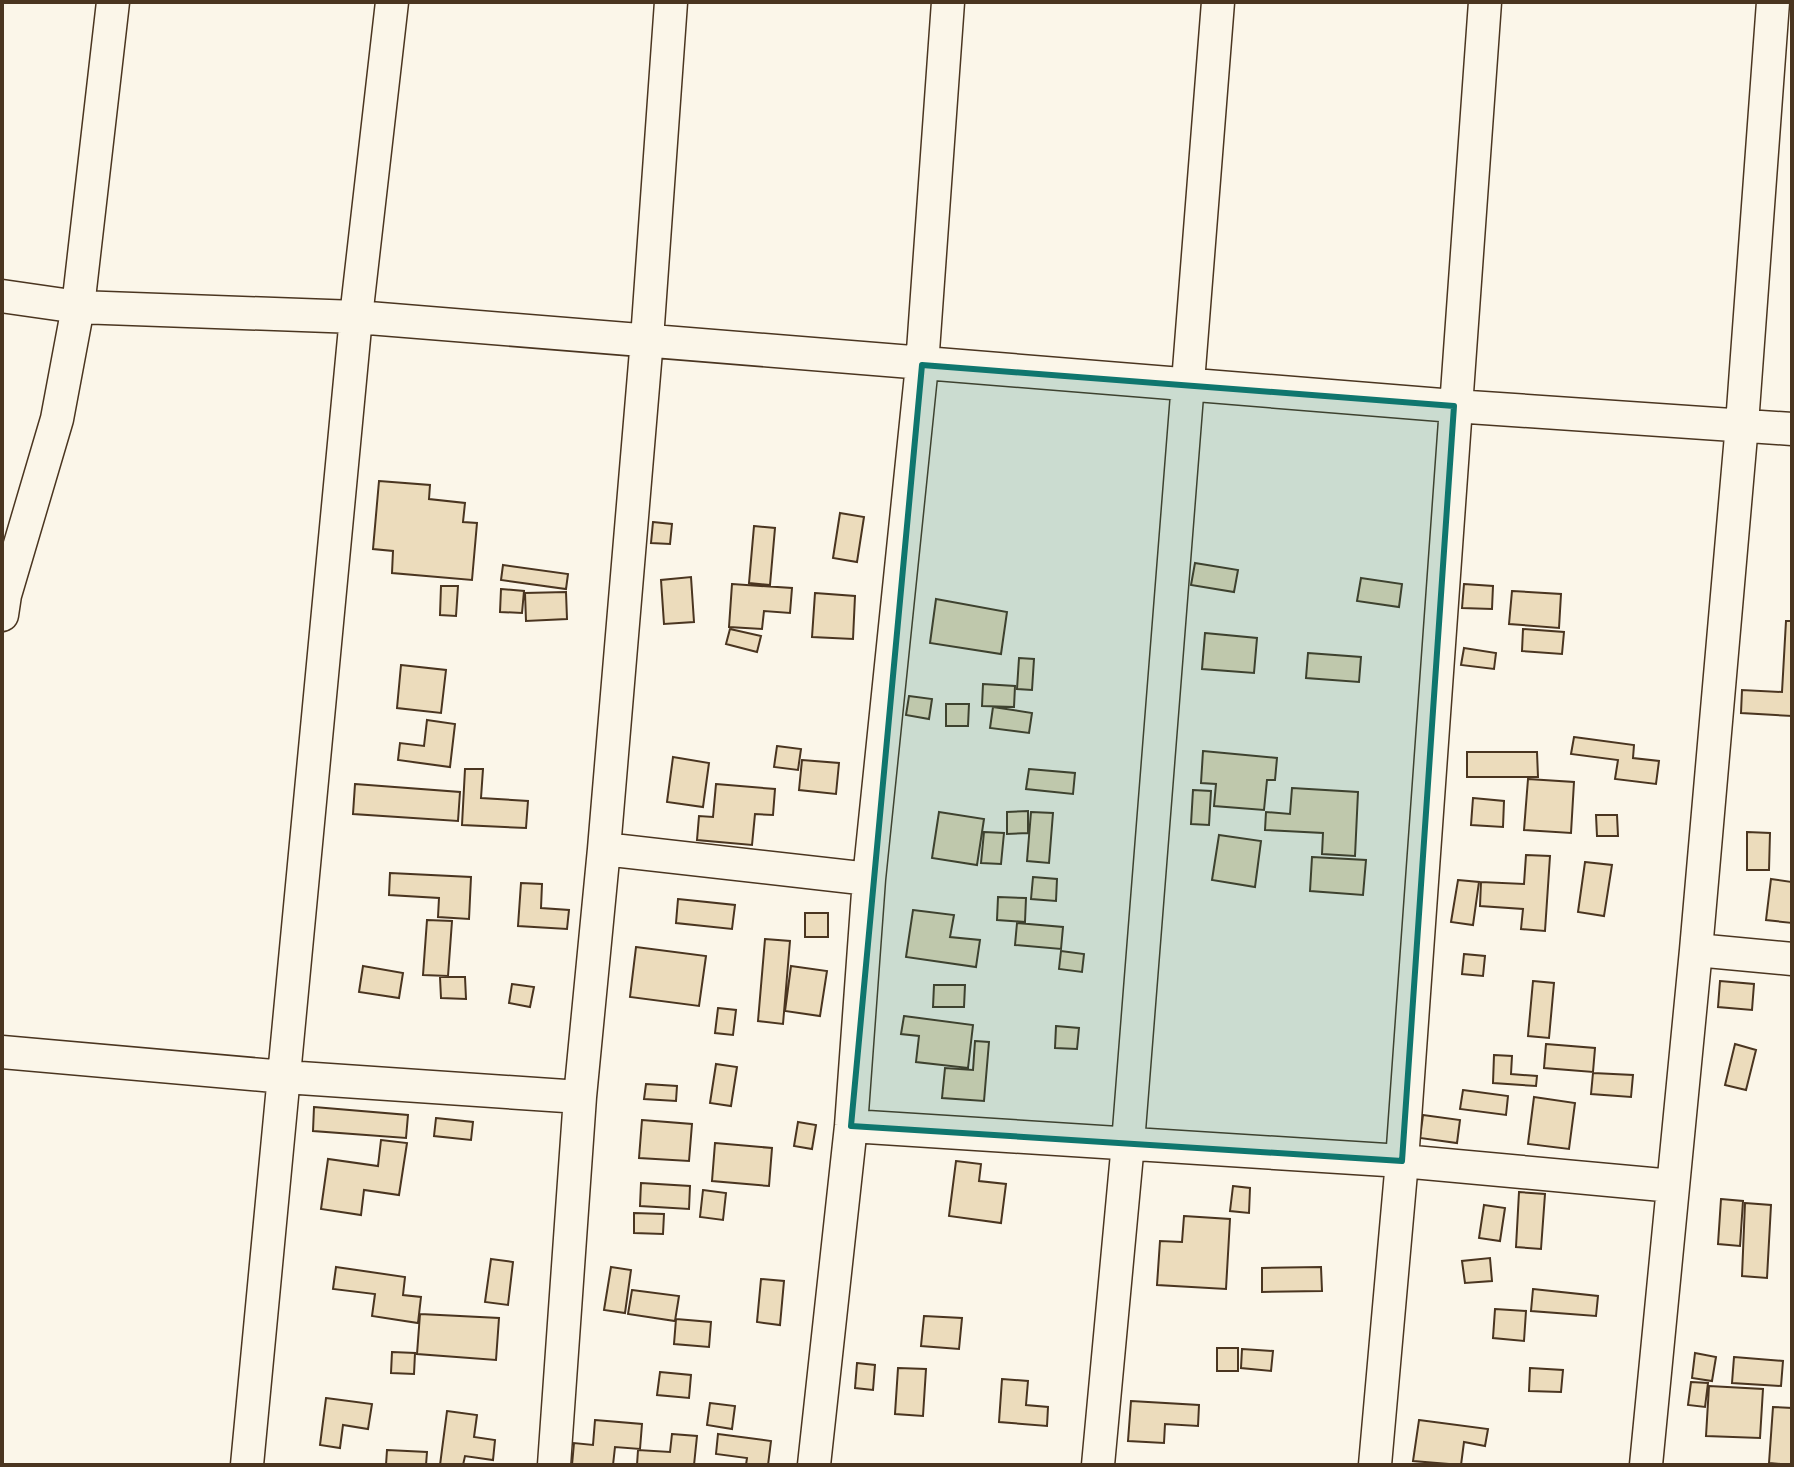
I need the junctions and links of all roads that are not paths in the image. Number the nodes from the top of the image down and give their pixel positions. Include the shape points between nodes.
1 (113, 2) edge
2 (392, 2) edge
3 (671, 2) edge
4 (948, 2) edge
5 (1218, 2) edge
6 (1485, 2) edge
7 (1773, 2) edge
8 (2, 296) edge
9 (78, 307) junction
10 (356, 317) junction
11 (647, 339) junction
12 (922, 365) junction
13 (1189, 384) junction
14 (1454, 406) junction
15 (1742, 424) junction
16 (1792, 429) edge
17 (2, 615) edge
18 (604, 849) junction
19 (869, 879) junction
20 (1696, 950) junction
21 (1792, 959) edge
22 (2, 1052) edge
23 (285, 1077) junction
24 (580, 1097) junction
25 (851, 1126) junction
26 (1128, 1143) junction
27 (1402, 1161) junction
28 (1673, 1186) junction
29 (247, 1465) edge
30 (554, 1465) edge
31 (814, 1465) edge
32 (1098, 1465) edge
33 (1375, 1465) edge
34 (1646, 1465) edge

1 - 9 street
2 - 10 street
3 - 11 street
4 - 12 street
5 - 13 street
6 - 14 street
7 - 15 street
8 - 9 street
9 - 10 street
9 - 17 street via 57,419
10 - 11 street
10 - 23 street
11 - 12 street
11 - 18 street
12 - 13 street
12 - 19 street
13 - 14 street
13 - 26 street
14 - 15 street
14 - 27 street
15 - 16 street
15 - 20 street
18 - 19 street
18 - 24 street
19 - 25 street
20 - 21 street
20 - 28 street
22 - 23 street
23 - 24 street
23 - 29 street
24 - 30 street
25 - 26 street
25 - 31 street
26 - 27 street
26 - 32 street
27 - 28 street
27 - 33 street
28 - 34 street

